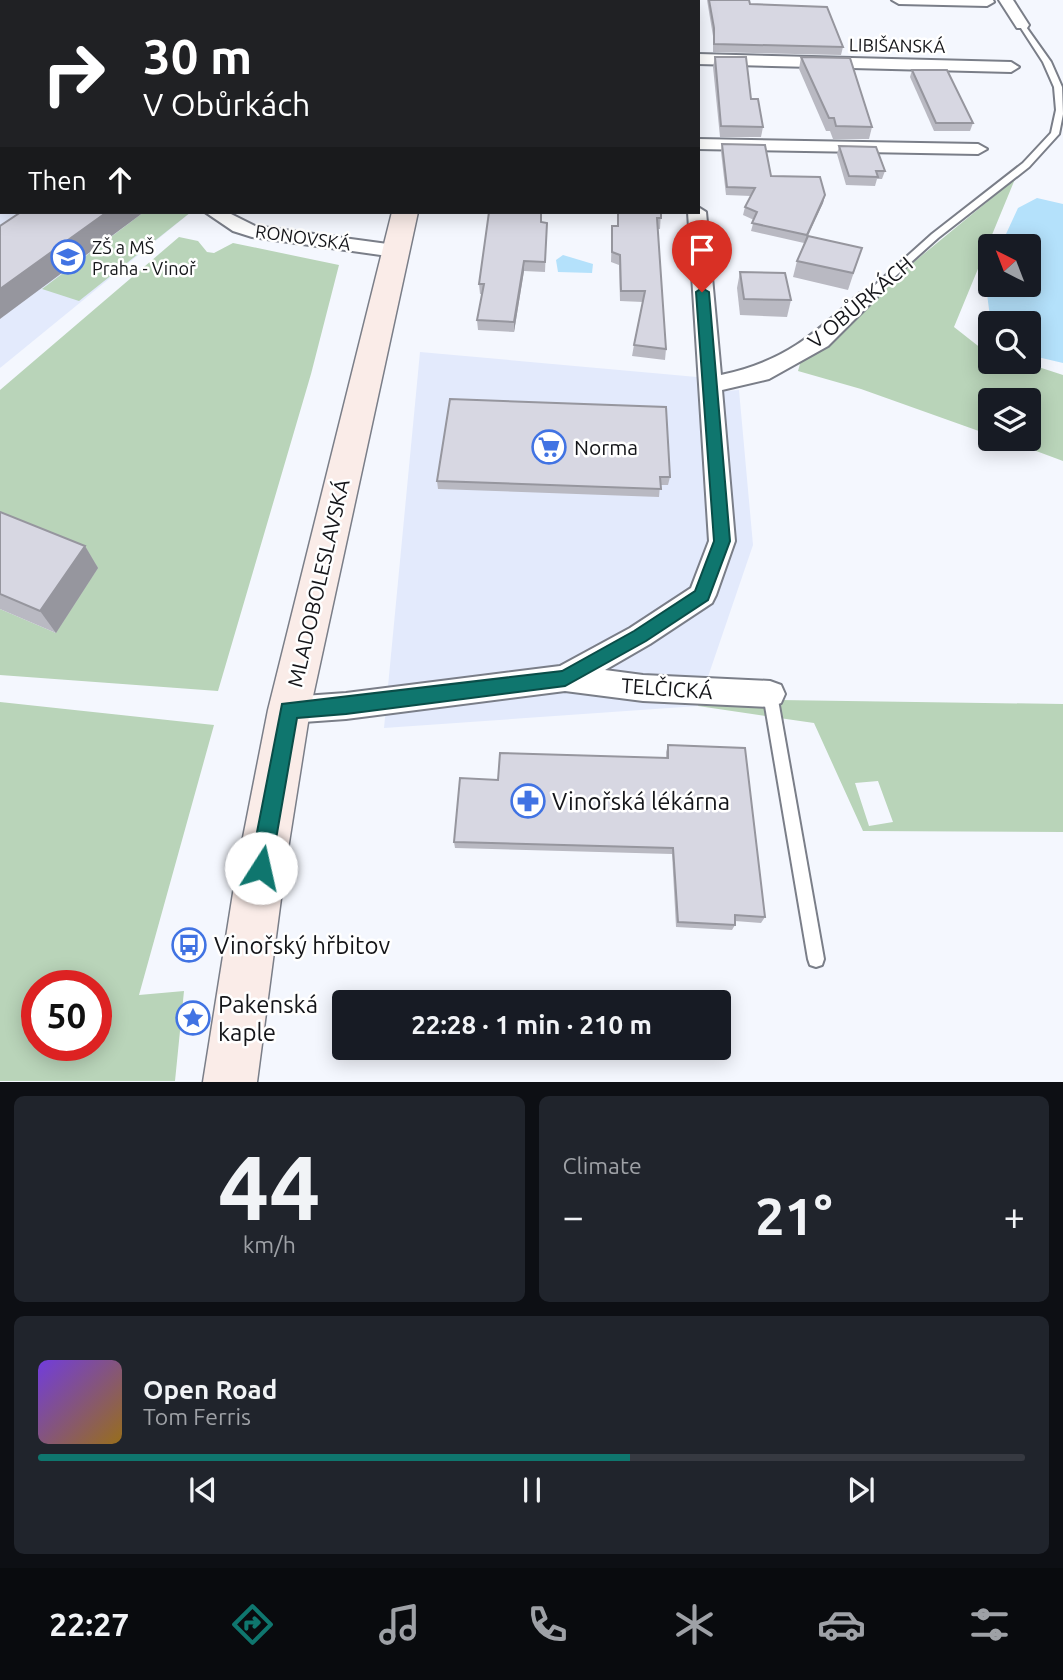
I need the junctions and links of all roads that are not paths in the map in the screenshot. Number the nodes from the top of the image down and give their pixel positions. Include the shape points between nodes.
1 (899, 0) edge
2 (1006, 0) edge
3 (987, 2) edge
4 (1022, 25) joint
5 (700, 59) edge
6 (1012, 67) dead end
7 (700, 144) edge
8 (978, 149) dead end
9 (217, 214) edge
10 (404, 214) edge
11 (697, 214) edge
12 (395, 251) junction
13 (867, 297) joint
14 (710, 385) junction
15 (565, 678) junction
16 (770, 694) joint
17 (289, 710) junction
18 (816, 959) dead end
19 (230, 1082) edge

1 - 3 street
2 - 4 street, V OBŮRKÁCH
4 - 13 lane, V OBŮRKÁCH via 1058,87 1055,134 1026,165
5 - 6 street, LIBIŠANSKÁ
7 - 8 street
9 - 12 street, RONOVSKÁ via 253,231
10 - 12 main road, MLADOBOLESLAVSKÁ
11 - 14 street
12 - 17 main road, MLADOBOLESLAVSKÁ
13 - 14 street, V OBŮRKÁCH via 820,341 761,374
14 - 15 street via 722,541 702,595
15 - 16 street, TELČICKÁ via 643,688
15 - 17 street
16 - 18 lane
17 - 19 main road, MLADOBOLESLAVSKÁ

